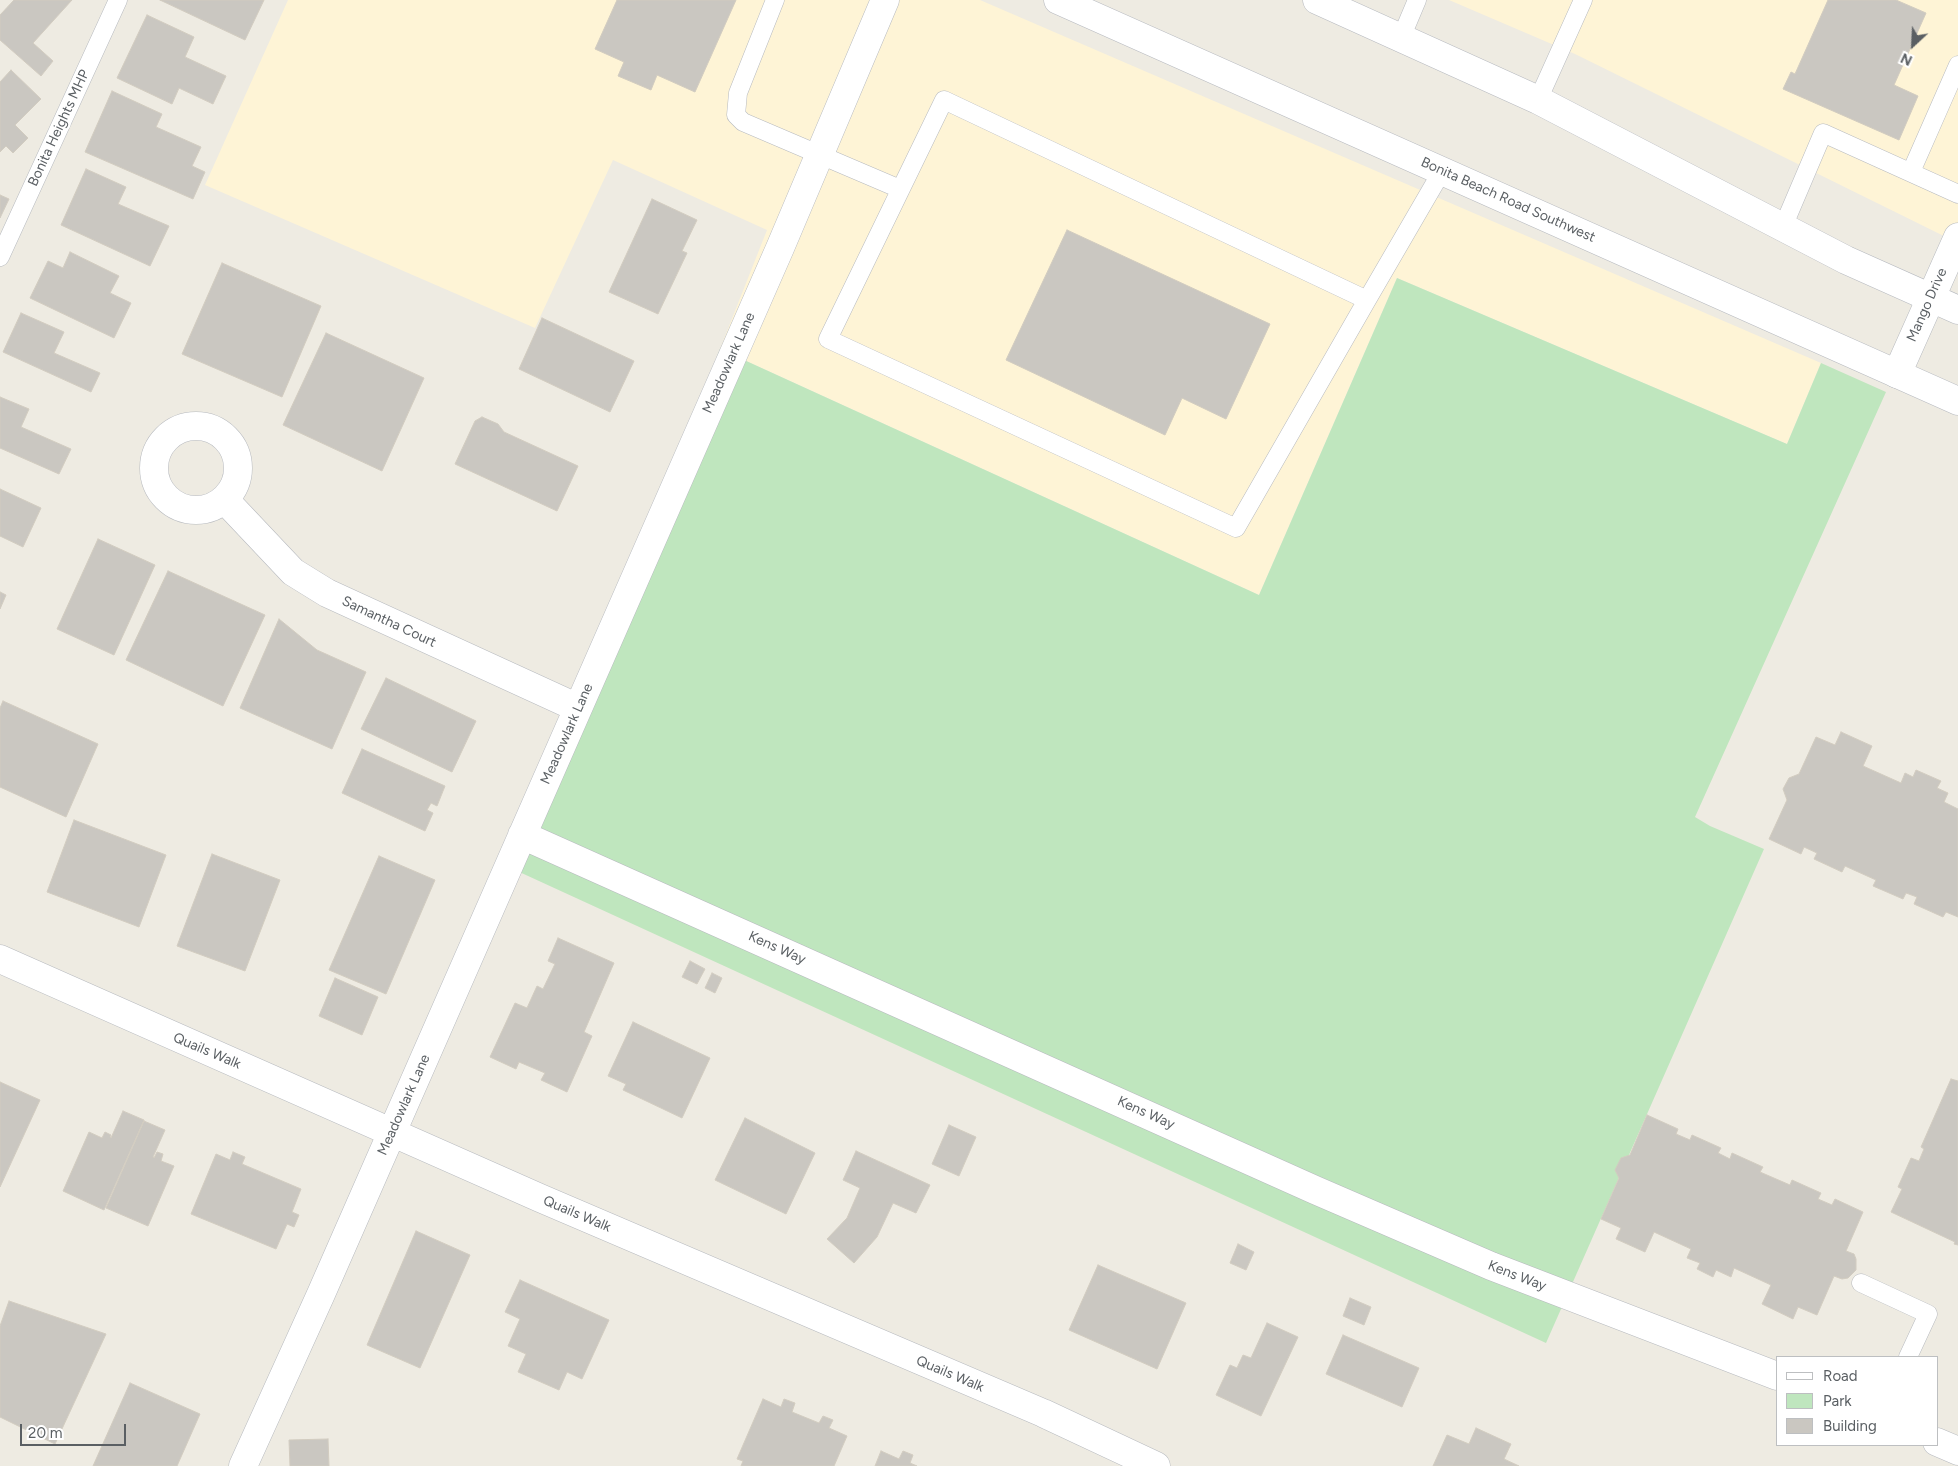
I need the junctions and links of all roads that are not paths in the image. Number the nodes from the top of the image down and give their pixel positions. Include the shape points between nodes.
1 (118, 0) edge
2 (775, 0) edge
3 (885, 0) edge
4 (1058, 0) edge
5 (1317, 0) edge
6 (1417, 0) edge
7 (1583, 0) edge
8 (1401, 38) junction
9 (1958, 65) edge
10 (1538, 100) junction
11 (819, 154) junction
12 (1442, 171) junction
13 (1911, 172) junction
14 (900, 189) junction
15 (1958, 194) edge
16 (1783, 227) junction
17 (1958, 236) edge
18 (0, 257) edge
19 (1930, 298) junction
20 (1367, 300) junction
21 (1958, 310) edge
22 (1897, 374) junction
23 (1958, 401) edge
24 (225, 500) dead end
25 (578, 708) junction
26 (522, 835) junction
27 (0, 959) edge
28 (392, 1131) junction
29 (1861, 1283) dead end
30 (1908, 1356) edge
31 (1776, 1376) edge
32 (1938, 1442) edge
33 (1958, 1451) edge
34 (243, 1466) edge
35 (1156, 1466) edge

1 - 18 lane, Bonita Heights MHP
2 - 11 lane via 738,93 736,115 743,122
3 - 11 street, Meadowlark Lane
4 - 12 street, Bonita Beach Road Southwest
5 - 8 street
6 - 8 lane
7 - 10 lane
8 - 10 street
9 - 13 lane
10 - 16 street
11 - 14 lane
11 - 25 street, Meadowlark Lane
12 - 20 lane
12 - 22 street, Bonita Beach Road Southwest
13 - 15 lane
13 - 16 lane via 1823,133
14 - 20 lane via 944,100
14 - 20 lane via 828,339 1236,528
16 - 19 street
17 - 19 street, Mango Drive
19 - 21 street
19 - 22 street, Mango Drive
22 - 23 street, Bonita Beach Road Southwest
24 - 25 street, Samantha Court via 293,572 327,594
25 - 26 street, Meadowlark Lane
26 - 28 street, Meadowlark Lane
26 - 31 street, Kens Way via 1482,1262
27 - 28 street, Quails Walk
28 - 34 street, Meadowlark Lane
28 - 35 street, Quails Walk via 540,1198 1033,1409
29 - 30 lane via 1928,1314
32 - 33 street

